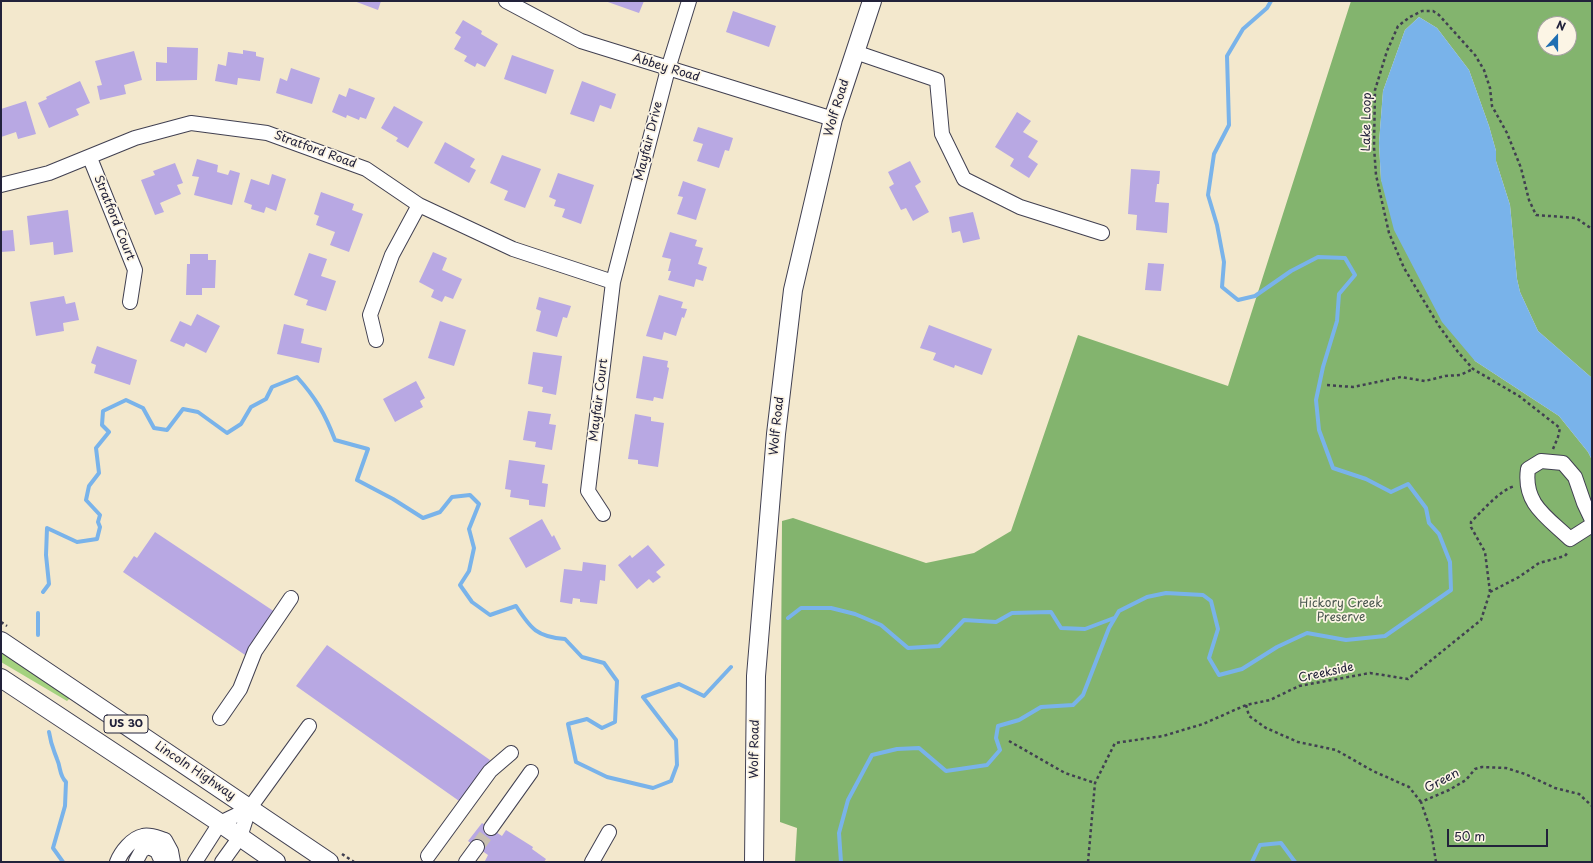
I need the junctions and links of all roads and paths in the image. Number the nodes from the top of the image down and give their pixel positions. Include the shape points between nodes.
1 (506, 1) edge
2 (689, 1) edge
3 (872, 1) edge
4 (855, 52) junction
5 (668, 69) junction
6 (833, 120) junction
7 (90, 158) junction
8 (1, 185) edge
9 (419, 205) junction
10 (1592, 229) edge
11 (1102, 233) dead end
12 (613, 282) junction
13 (130, 302) dead end
14 (376, 340) dead end
15 (1473, 370) junction
16 (1328, 385) dead end
17 (1550, 452) dead end
18 (1526, 483) junction
19 (603, 514) dead end
20 (1592, 520) edge
21 (1592, 525) edge
22 (1570, 539) junction
23 (1490, 592) junction
24 (291, 598) dead end
25 (1, 641) edge
26 (1, 678) edge
27 (1246, 705) junction
28 (220, 718) dead end
29 (309, 726) dead end
30 (1009, 741) dead end
31 (511, 753) dead end
32 (531, 772) dead end
33 (1094, 783) junction
34 (1421, 802) junction
35 (1592, 806) edge
36 (250, 809) junction
37 (220, 823) junction
38 (491, 828) tunnel mouth
39 (610, 832) dead end
40 (240, 837) junction
41 (477, 847) tunnel mouth
42 (428, 856) dead end
43 (136, 861) dead end
44 (117, 862) edge
45 (162, 862) edge
46 (173, 862) edge
47 (195, 862) edge
48 (222, 862) edge
49 (276, 862) edge
50 (328, 862) edge
51 (466, 862) edge
52 (592, 862) edge
53 (754, 862) edge
54 (1088, 862) edge
55 (1436, 862) edge

1 - 5 street, Abbey Road via 580,41
2 - 5 street, Mayfair Drive
3 - 4 main road, Wolf Road
4 - 6 main road, Wolf Road
4 - 11 street via 937,80 942,134 964,179 1020,207
5 - 6 street, Abbey Road
5 - 12 street, Mayfair Drive
6 - 53 main road, Wolf Road via 793,290 776,434 756,676
7 - 8 street, Stratford Road via 49,173
7 - 9 street, Stratford Road via 135,138 191,123 267,133 366,169
7 - 13 street, Stratford Court via 135,270
9 - 12 street, Stratford Road via 513,249
9 - 14 street via 392,255 370,315
10 - 15 path, Lake Loop via 1576,218 1536,215 1507,133 1492,106 1484,70 1475,55 1439,15 1433,11 1422,11 1398,26 1375,90 1374,147 1379,194 1389,233 1404,268 1442,330
12 - 19 street, Mayfair Court via 588,491
15 - 16 path via 1425,382 1401,377 1353,387
15 - 17 path, Lake Loop via 1520,396 1560,428
18 - 20 street via 1528,469 1541,461 1563,462 1575,477
18 - 22 street via 1534,505
18 - 23 path, Creekside via 1511,487 1471,522 1471,527 1485,552
21 - 22 street
22 - 23 path via 1572,547 1565,556 1539,563
23 - 27 path, Creekside via 1481,620 1408,679 1370,673 1300,686 1270,700
24 - 28 street via 255,651 240,689
25 - 36 main road, Lincoln Highway / US 30
26 - 37 main road, US 30
27 - 33 path, Creekside via 1203,724 1163,736 1115,743
27 - 34 path via 1249,716 1266,728 1298,742 1336,750 1373,771 1409,787
29 - 36 street
30 - 33 path via 1066,773
31 - 42 street via 490,771
32 - 38 street
33 - 54 path, Creekside
34 - 35 path, Green via 1449,790 1466,780 1474,769 1482,767 1506,768 1525,774 1554,788 1579,794
34 - 55 path, Green via 1431,831
36 - 37 street
36 - 40 street
36 - 50 main road, Lincoln Highway / US 30
37 - 40 main road, US 30
37 - 47 street
39 - 52 street
40 - 48 street
40 - 49 main road, US 30
41 - 51 street
43 - 45 street via 142,850 149,847 157,851
44 - 46 street via 130,844 143,836 154,836 165,840

